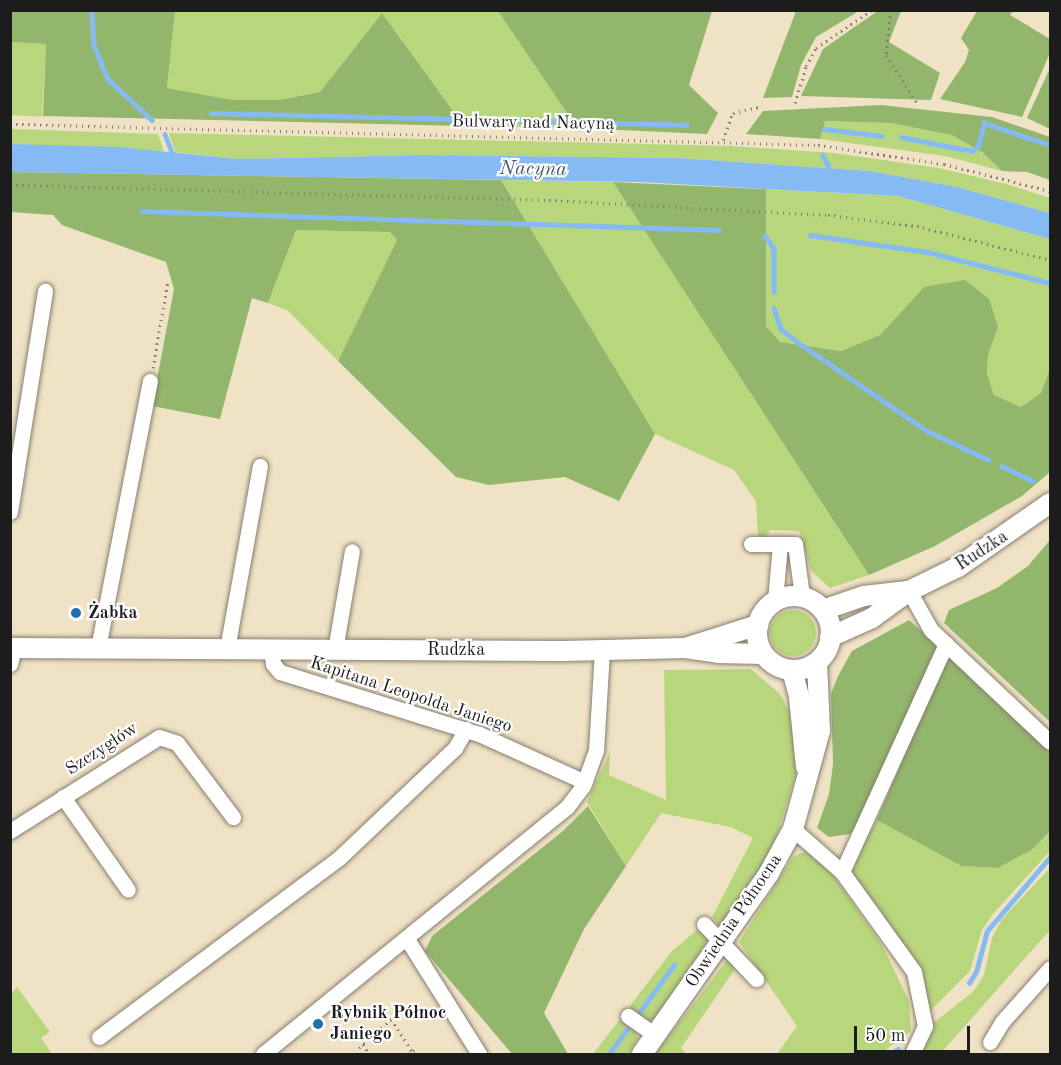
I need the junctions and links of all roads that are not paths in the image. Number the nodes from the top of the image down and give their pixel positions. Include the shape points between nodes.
1 (45, 291) dead end
2 (150, 381) road end
3 (260, 466) dead end
4 (1050, 503) edge
5 (10, 512) edge
6 (752, 544) dead end
7 (780, 544) junction
8 (352, 551) dead end
9 (909, 591) junction
10 (802, 596) junction
11 (775, 601) junction
12 (823, 610) junction
13 (758, 625) junction
14 (830, 637) junction
15 (945, 644) junction
16 (98, 648) junction
17 (685, 648) junction
18 (227, 649) junction
19 (271, 649) junction
20 (335, 650) junction
21 (602, 651) junction
22 (12, 653) edge
23 (764, 654) junction
24 (816, 662) junction
25 (792, 670) junction
26 (466, 729) junction
27 (1050, 742) edge
28 (808, 779) junction
29 (585, 782) junction
30 (63, 798) junction
31 (233, 817) dead end
32 (793, 829) junction
33 (10, 831) edge
34 (843, 872) junction
35 (128, 890) dead end
36 (704, 924) dead end
37 (407, 939) junction
38 (722, 940) junction
39 (1050, 968) edge
40 (756, 979) dead end
41 (628, 1016) dead end
42 (655, 1035) junction
43 (99, 1037) dead end
44 (990, 1042) dead end
45 (263, 1054) edge
46 (479, 1054) edge
47 (642, 1054) edge
48 (912, 1054) edge

1 - 5 street
2 - 16 street
3 - 18 street
4 - 9 main road, Rudzka via 958,567
6 - 7 street
7 - 10 street via 795,544
7 - 11 street
8 - 20 street
9 - 12 main road, Rudzka via 864,596
9 - 14 main road, Rudzka via 872,618
9 - 15 street via 931,630
10 - 11 main road
10 - 12 main road
11 - 13 main road via 764,611
12 - 14 main road
13 - 17 main road, Rudzka
13 - 23 main road via 758,640
14 - 24 main road
15 - 27 street
15 - 34 street
16 - 18 main road, Rudzka
16 - 22 main road, Rudzka
17 - 21 main road, Rudzka
17 - 23 main road, Rudzka
18 - 19 main road, Rudzka
19 - 20 main road, Rudzka
19 - 26 street, Kapitana Leopolda Janiego via 273,664 280,672
20 - 21 main road, Rudzka
21 - 29 street via 597,742
23 - 25 main road via 776,665
24 - 25 main road
24 - 28 main road, Obwiednia Północna via 820,731
25 - 28 main road, Obwiednia Północna via 799,697
26 - 29 street, Kapitana Leopolda Janiego
26 - 43 street via 455,748 339,858
28 - 32 main road, Obwiednia Północna
29 - 37 street via 550,823
30 - 31 street, Szczygłów via 151,739 165,737 177,743
30 - 33 street, Szczygłów
30 - 35 street, Szczygłów
32 - 34 street
32 - 38 main road, Obwiednia Północna via 769,873
34 - 48 street via 914,972 925,1026
36 - 38 street
37 - 45 street
37 - 46 street
38 - 40 street
38 - 42 main road, Obwiednia Północna
39 - 44 street via 1002,1022
41 - 42 street
42 - 47 main road, Obwiednia Północna

